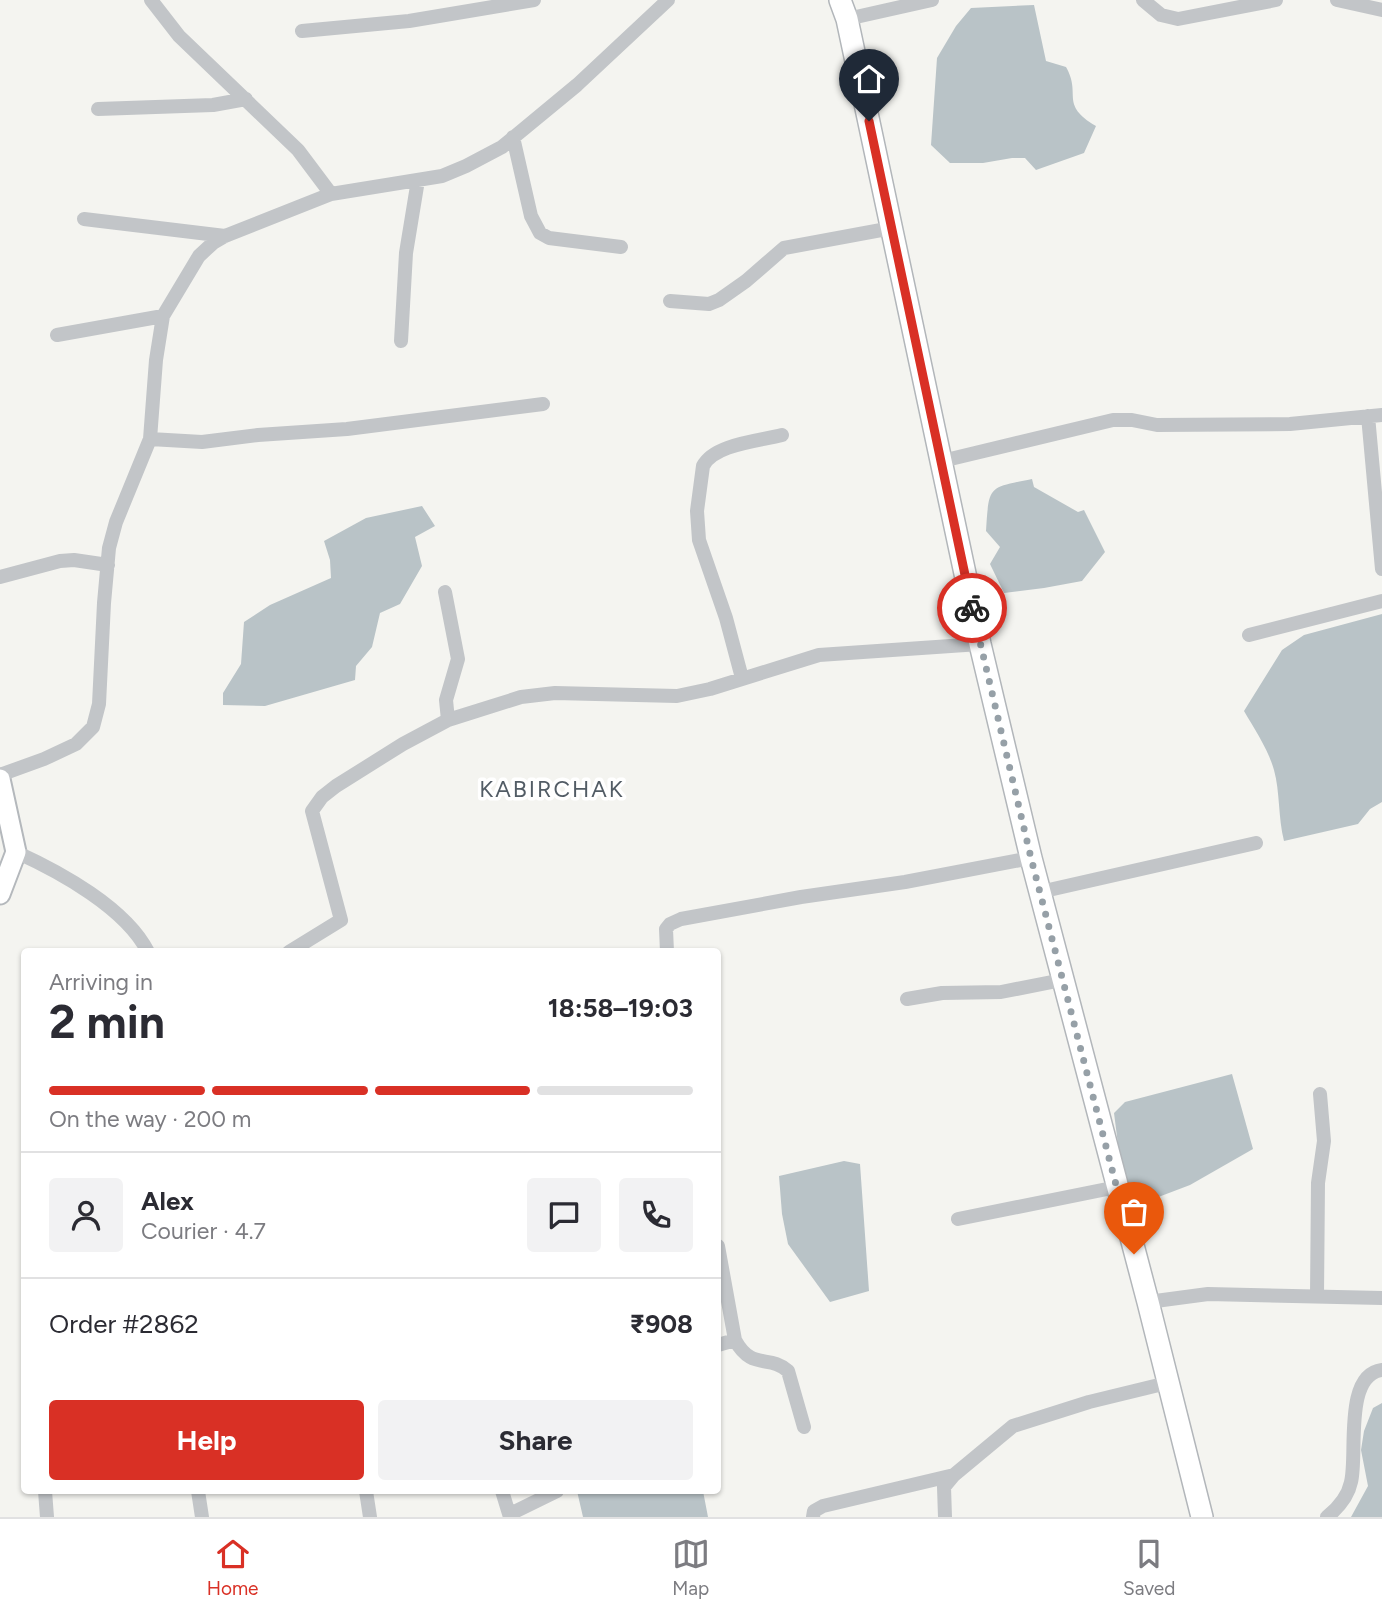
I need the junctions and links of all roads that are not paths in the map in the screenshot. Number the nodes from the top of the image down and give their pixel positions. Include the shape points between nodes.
1 (152, 0) edge
2 (534, 0) edge
3 (668, 0) edge
4 (932, 0) edge
5 (1143, 0) edge
6 (1267, 1) edge
7 (1347, 1) edge
8 (843, 9) edge
9 (1382, 10) edge
10 (302, 31) dead end
11 (246, 99) junction
12 (98, 109) dead end
13 (513, 137) junction
14 (418, 180) junction
15 (331, 194) junction
16 (84, 219) dead end
17 (892, 228) junction
18 (225, 236) junction
19 (621, 247) dead end
20 (670, 301) dead end
21 (163, 316) junction
22 (57, 335) dead end
23 (401, 341) dead end
24 (543, 404) dead end
25 (1375, 415) edge
26 (782, 435) dead end
27 (150, 439) junction
28 (942, 461) junction
29 (108, 565) junction
30 (1382, 569) edge
31 (0, 577) edge
32 (445, 592) dead end
33 (1382, 601) edge
34 (1249, 635) dead end
35 (980, 644) junction
36 (742, 678) junction
37 (448, 720) junction
38 (0, 777) edge
39 (1256, 844) dead end
40 (16, 852) junction
41 (1031, 858) junction
42 (1040, 892) junction
43 (0, 894) edge
44 (146, 948) edge
45 (296, 948) edge
46 (667, 948) edge
47 (1062, 980) junction
48 (907, 999) dead end
49 (1320, 1094) dead end
50 (1116, 1187) junction
51 (958, 1219) dead end
52 (721, 1263) edge
53 (1317, 1296) junction
54 (1382, 1298) edge
55 (1148, 1302) junction
56 (735, 1340) junction
57 (721, 1344) edge
58 (1382, 1370) edge
59 (1167, 1383) junction
60 (804, 1427) dead end
61 (954, 1475) junction
62 (45, 1494) edge
63 (198, 1494) edge
64 (366, 1494) edge
65 (503, 1494) edge
66 (551, 1494) edge
67 (510, 1516) edge
68 (47, 1517) edge
69 (202, 1517) edge
70 (370, 1517) edge
71 (813, 1517) edge
72 (945, 1517) edge
73 (1202, 1517) edge
74 (1327, 1517) edge

1 - 11 street via 179,36
2 - 10 street via 408,21
3 - 13 street
4 - 8 street
5 - 6 street via 1161,15 1178,19
7 - 9 street
8 - 17 main road
11 - 12 street
11 - 15 street via 298,150
13 - 14 street via 467,166
13 - 19 street via 531,216 540,233
14 - 15 street
14 - 23 street via 406,253
15 - 18 street
16 - 18 street
17 - 20 street via 784,248 746,281 709,304
17 - 28 main road
18 - 21 street via 198,256
21 - 22 street
21 - 27 street
24 - 27 street via 202,442
25 - 28 street via 1290,424 1157,425 1113,420
25 - 30 street
26 - 36 street via 718,451 703,466 697,511 699,540
27 - 29 street via 116,522
28 - 35 main road
29 - 31 street via 60,561
29 - 38 street via 100,705 93,727 76,744
32 - 37 street via 458,659 446,700
33 - 34 street
35 - 36 street via 819,655
35 - 41 main road
36 - 37 street via 677,696 536,694
37 - 45 street via 375,761 315,805 312,811 341,920
38 - 40 main road
39 - 42 street
40 - 43 main road
40 - 44 street via 79,886 128,924
41 - 42 main road
41 - 46 street via 681,919 666,929
42 - 47 main road
47 - 48 street via 1000,992
47 - 50 main road
49 - 53 street via 1324,1141 1318,1183
50 - 51 street
50 - 55 main road
52 - 56 street
53 - 54 street
53 - 55 street via 1208,1294
55 - 59 main road
56 - 57 street
56 - 60 street via 748,1357 782,1365 788,1371
58 - 74 street via 1367,1376 1361,1387 1352,1482 1338,1508
59 - 61 street via 1013,1426
59 - 73 main road
61 - 71 street via 823,1506
61 - 72 street via 944,1487
62 - 68 street
63 - 69 street
64 - 70 street
65 - 67 street
66 - 67 street

